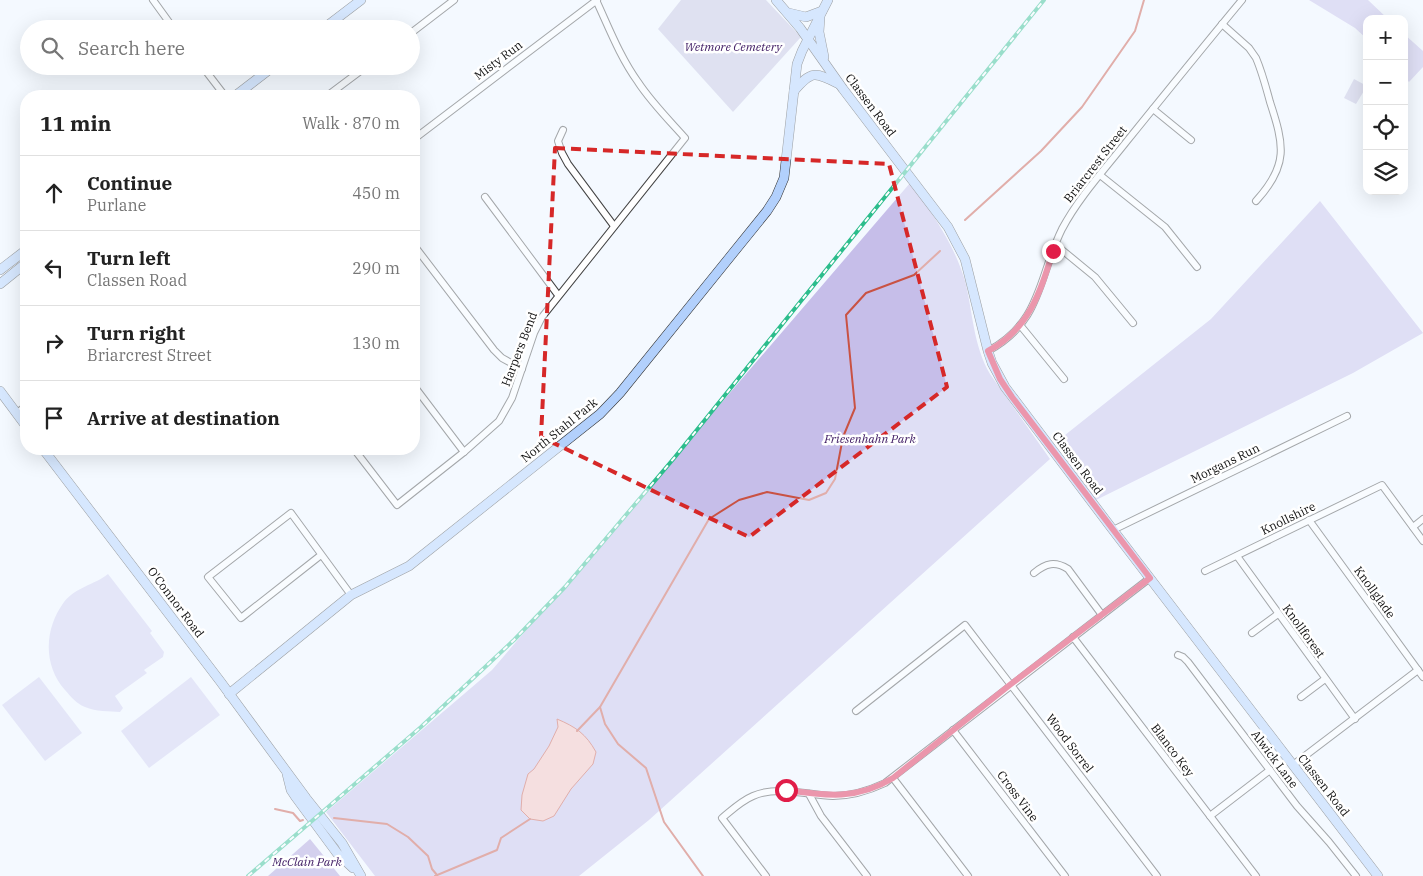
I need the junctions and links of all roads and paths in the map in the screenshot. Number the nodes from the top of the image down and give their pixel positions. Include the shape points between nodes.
1 (153, 0) edge
2 (361, 0) edge
3 (454, 0) edge
4 (596, 0) edge
5 (776, 0) edge
6 (828, 0) edge
7 (1242, 0) edge
8 (786, 11) junction
9 (821, 13) junction
10 (167, 20) edge
11 (335, 20) edge
12 (1222, 24) junction
13 (420, 25) edge
14 (808, 39) junction
15 (826, 64) junction
16 (209, 75) edge
17 (262, 75) edge
18 (355, 75) edge
19 (840, 85) junction
20 (220, 90) edge
21 (243, 90) edge
22 (335, 90) edge
23 (794, 91) junction
24 (1153, 109) junction
25 (563, 130) dead end
26 (420, 134) edge
27 (1191, 140) dead end
28 (1100, 175) junction
29 (485, 197) dead end
30 (1256, 201) dead end
31 (614, 226) junction
32 (1056, 245) junction
33 (420, 253) edge
34 (20, 255) edge
35 (1197, 267) dead end
36 (20, 268) edge
37 (0, 270) edge
38 (0, 284) edge
39 (558, 295) junction
40 (1132, 323) dead end
41 (1020, 325) junction
42 (988, 351) junction
43 (522, 368) junction
44 (1064, 379) dead end
45 (0, 391) edge
46 (420, 394) edge
47 (20, 411) edge
48 (17, 413) junction
49 (1347, 416) dead end
50 (20, 417) edge
51 (464, 452) junction
52 (48, 455) edge
53 (359, 455) edge
54 (1423, 519) edge
55 (1309, 520) junction
56 (1413, 527) junction
57 (1113, 530) junction
58 (1423, 541) edge
59 (322, 555) junction
60 (1237, 556) junction
61 (1205, 571) dead end
62 (1034, 573) dead end
63 (1150, 578) junction
64 (351, 595) junction
65 (1278, 614) junction
66 (1102, 615) junction
67 (1252, 633) dead end
68 (1073, 637) junction
69 (1178, 655) dead end
70 (1418, 670) junction
71 (1423, 677) edge
72 (1325, 679) junction
73 (1011, 684) junction
74 (229, 694) junction
75 (1301, 697) dead end
76 (856, 711) dead end
77 (1354, 719) junction
78 (953, 730) junction
79 (1292, 765) junction
80 (1270, 770) junction
81 (893, 778) junction
82 (809, 794) junction
83 (313, 813) junction
84 (1210, 816) junction
85 (360, 874) edge
86 (1153, 875) edge
87 (766, 876) edge
88 (867, 876) edge
89 (968, 876) edge
90 (1065, 876) edge
91 (1256, 876) edge
92 (1356, 876) edge
93 (1378, 876) edge

1 - 10 street
2 - 11 street
3 - 13 street
4 - 26 street, Misty Run
4 - 31 street, Harpers Bend via 624,61 652,102 685,138
5 - 8 street, Classen Road
6 - 9 street, North Stahl Park
7 - 12 street, Briarcrest Street
8 - 9 street via 806,17
8 - 14 street, Classen Road
9 - 14 street, North Stahl Park
9 - 15 street via 820,37
12 - 24 street, Briarcrest Street
12 - 30 street via 1245,43 1256,58 1280,135 1281,156 1277,170
14 - 15 street, Classen Road
14 - 23 street, North Stahl Park via 797,64
15 - 19 street, Classen Road
16 - 20 street
17 - 21 street
18 - 22 street
19 - 23 street via 812,74
19 - 42 street, Classen Road via 959,246
23 - 64 street, North Stahl Park via 788,157 776,197 608,407 409,566
24 - 27 street
24 - 28 street, Briarcrest Street
25 - 31 street via 558,141 564,159
28 - 32 street, Briarcrest Street via 1073,211
28 - 35 street via 1164,227
29 - 39 street
31 - 39 street, Harpers Bend
32 - 40 street via 1095,277
32 - 41 street, Briarcrest Street via 1034,305
33 - 43 street via 494,350
34 - 37 street
36 - 38 street
39 - 43 street, Harpers Bend via 538,325
41 - 42 street, Briarcrest Street
41 - 44 street
42 - 57 street, Classen Road via 1005,388
43 - 51 street, Harpers Bend via 505,413 494,427
45 - 48 street
46 - 51 street
47 - 48 street
48 - 50 street
49 - 57 street, Morgans Run
51 - 53 street, Harpers Bend via 397,505
52 - 74 street, O'Connor Road
54 - 56 street
55 - 56 street, Knollshire via 1382,485
55 - 60 street, Knollshire
55 - 70 street, Knollglade
56 - 58 street
57 - 63 street, Classen Road
59 - 59 street via 291,513 208,577 241,618
59 - 64 street
60 - 61 street, Knollshire
60 - 65 street, Knollforest
62 - 66 street via 1048,564 1062,565
63 - 66 street
63 - 79 street, Classen Road
64 - 74 street, North Stahl Park
65 - 67 street
65 - 72 street, Knollforest
66 - 68 street
68 - 73 street
68 - 84 street, Blanco Key
69 - 80 street, Alwick Lane via 1188,662
70 - 71 street, Knollglade
70 - 77 street
72 - 75 street
72 - 77 street, Knollforest
73 - 76 street, Wood Sorrel via 965,624
73 - 78 street
73 - 86 street, Wood Sorrel
74 - 83 street, O'Connor Road
77 - 79 street
78 - 81 street
78 - 90 street, Cross Vine
79 - 93 street, Classen Road
80 - 84 street
80 - 92 street, Alwick Lane
81 - 82 street via 854,794
81 - 89 street
82 - 87 street via 786,790 754,795 722,818
82 - 88 street
83 - 85 street, O'Connor Road via 323,818
83 - 85 street, O'Connor Road via 316,825 337,853
84 - 91 street, Blanco Key

